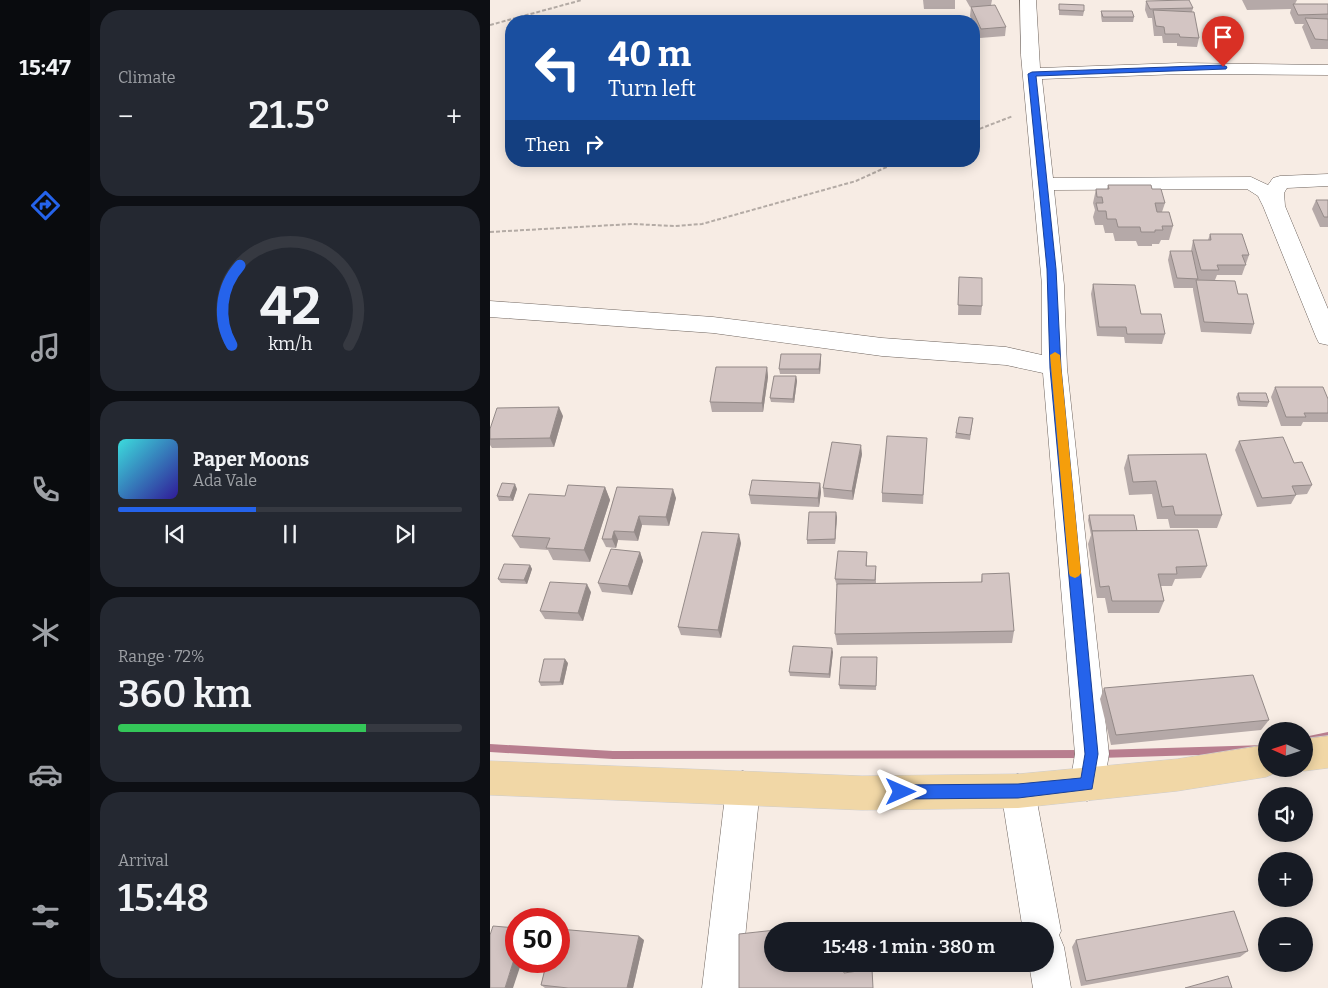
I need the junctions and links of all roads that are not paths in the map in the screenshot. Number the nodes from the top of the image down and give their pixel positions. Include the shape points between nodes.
1 (1028, 0) edge
2 (1328, 70) edge
3 (1032, 74) junction
4 (1328, 180) edge
5 (1280, 182) junction
6 (1251, 183) junction
7 (1043, 184) junction
8 (1274, 206) junction
9 (490, 309) edge
10 (1328, 337) edge
11 (1056, 368) junction
12 (1328, 752) edge
13 (1313, 754) edge
14 (1258, 762) edge
15 (490, 778) edge
16 (1087, 784) junction
17 (743, 788) junction
18 (1018, 791) junction
19 (1040, 922) edge
20 (1049, 972) edge
21 (721, 988) edge
22 (1052, 988) edge

1 - 3 street
2 - 3 street via 1190,68
3 - 7 street
4 - 5 street
5 - 6 street
5 - 8 street via 1274,193
6 - 7 street
6 - 8 street via 1266,192
7 - 11 street via 1053,285
8 - 10 street
9 - 11 street via 713,324 882,346 1006,356
11 - 16 street via 1092,754
12 - 13 main road
14 - 16 main road
15 - 17 main road
16 - 18 main road
17 - 18 main road via 862,793
17 - 21 street
18 - 19 street
20 - 22 street

